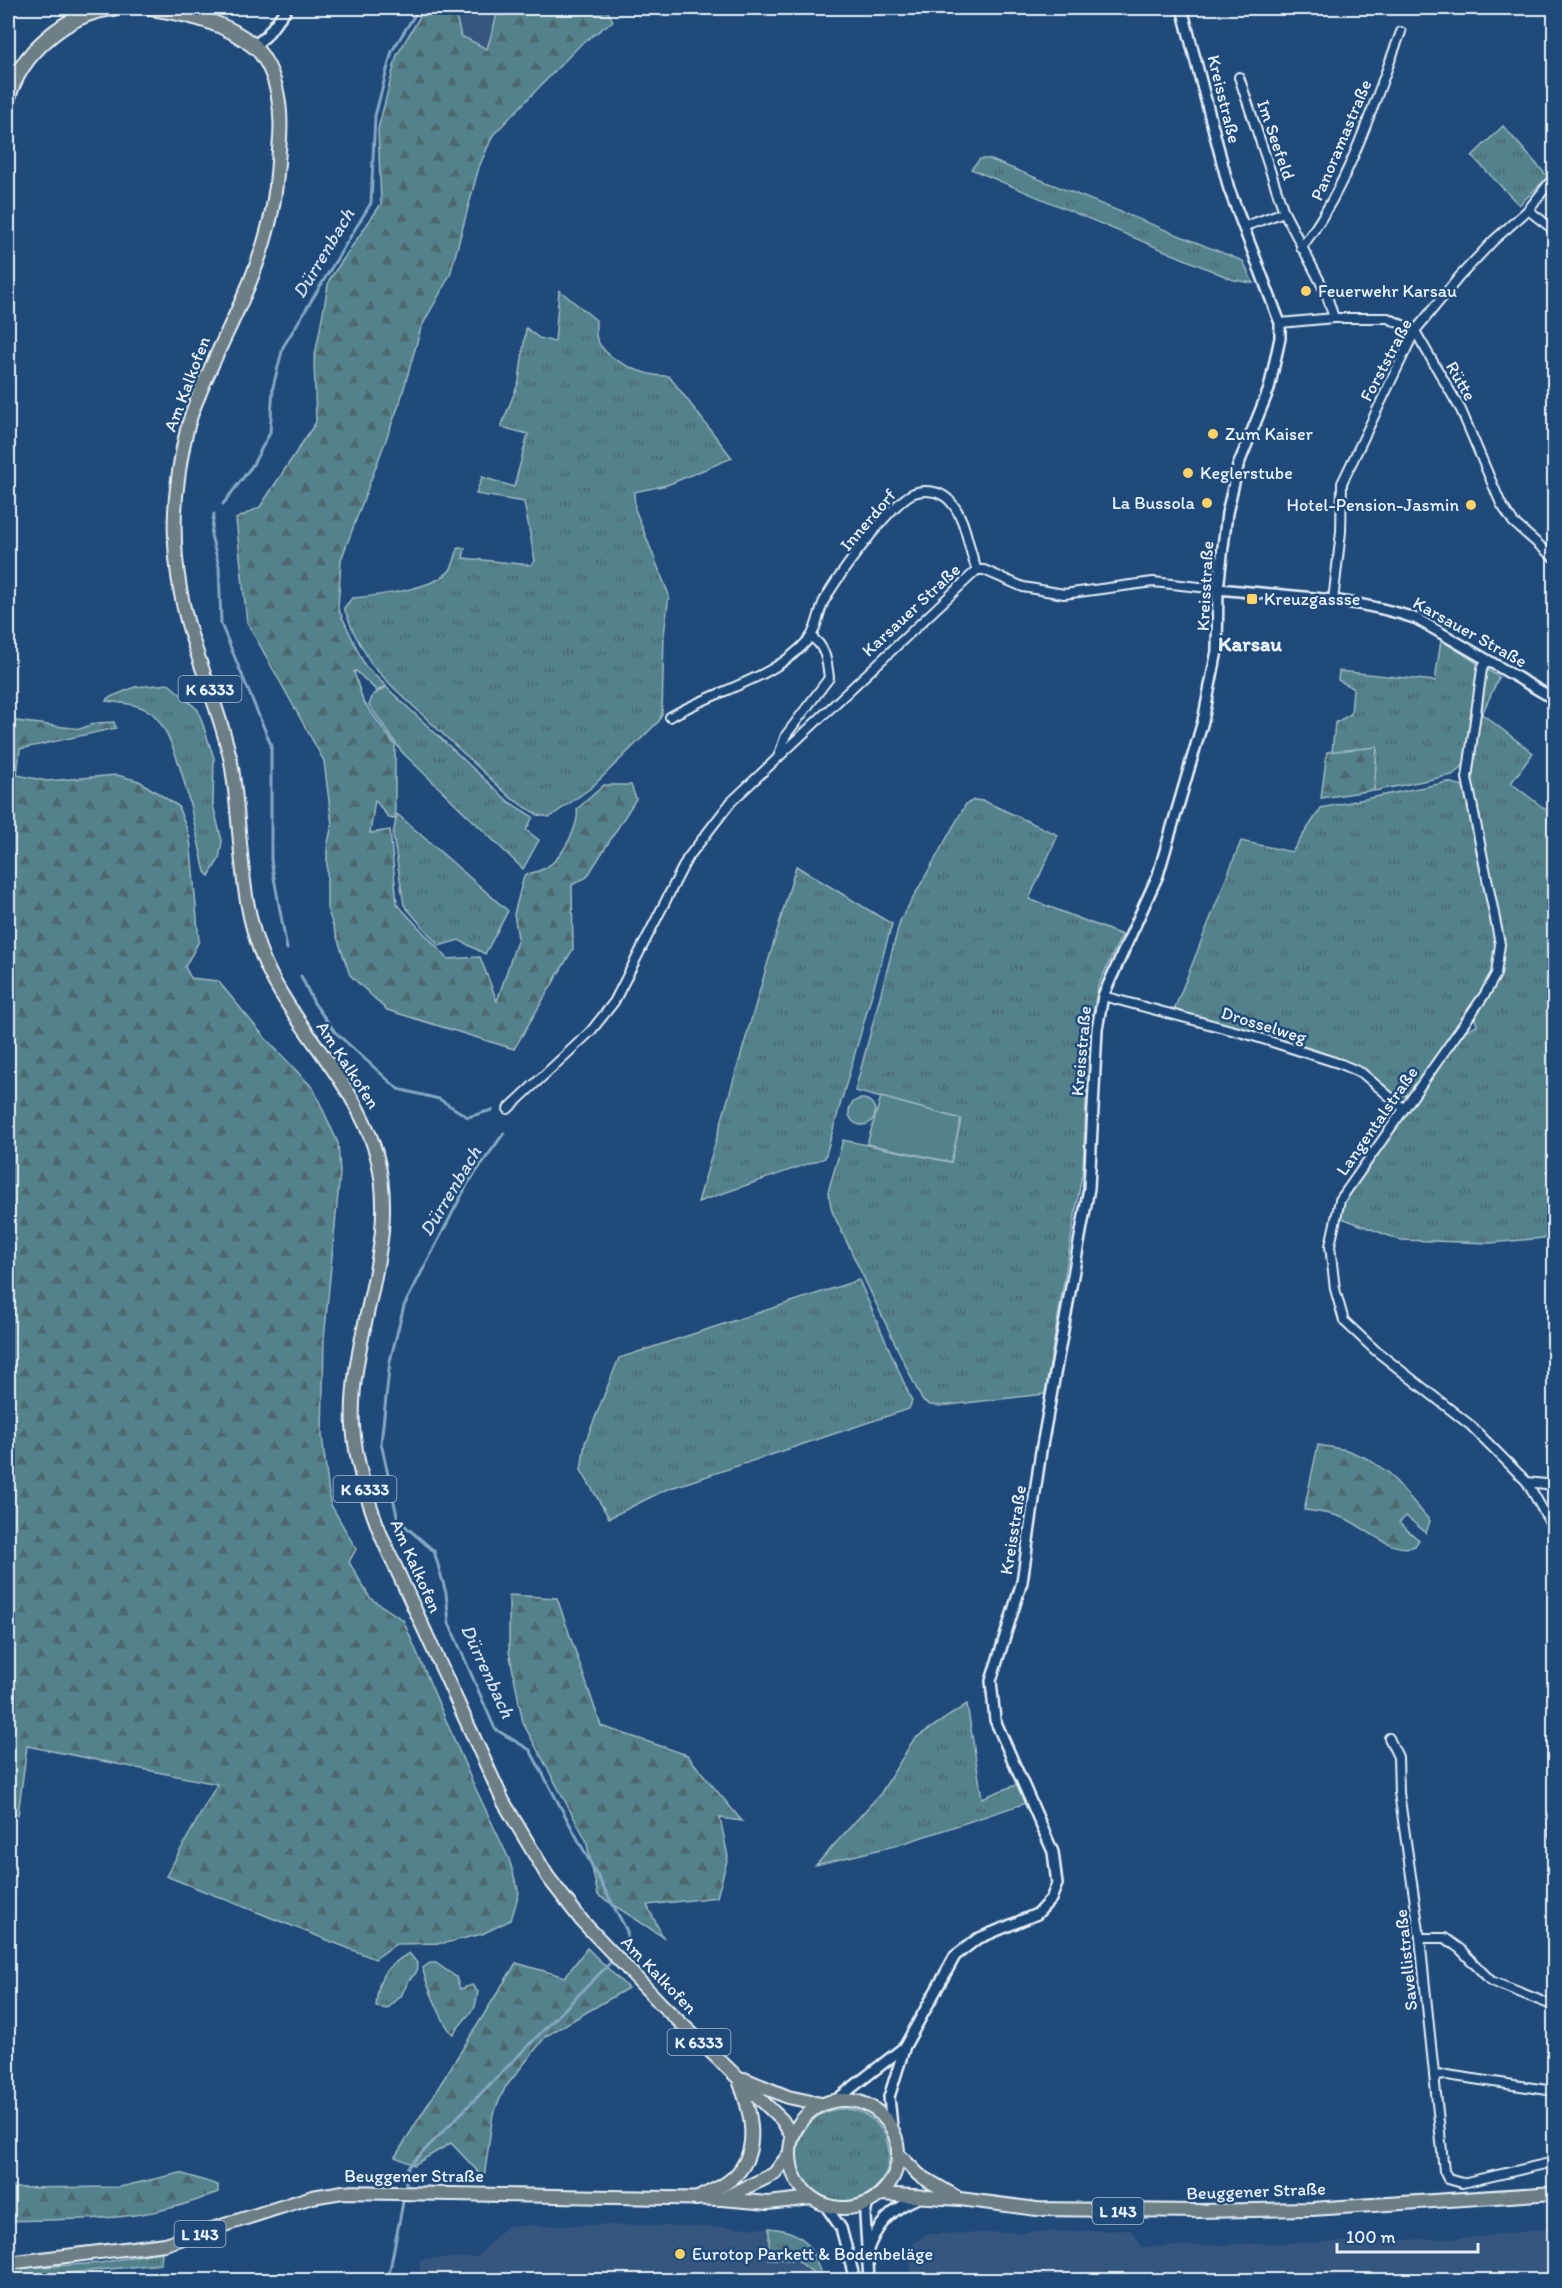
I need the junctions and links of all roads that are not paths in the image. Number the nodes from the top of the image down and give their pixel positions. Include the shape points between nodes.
1 (113, 8) edge
2 (152, 8) edge
3 (287, 8) edge
4 (1182, 8) edge
5 (1401, 32) dead end
6 (254, 46) junction
7 (24, 63) junction
8 (1239, 77) dead end
9 (8, 83) edge
10 (8, 98) edge
11 (1554, 177) edge
12 (1528, 210) junction
13 (1284, 212) junction
14 (1243, 227) junction
15 (1554, 230) edge
16 (1301, 248) junction
17 (1334, 318) junction
18 (1280, 323) junction
19 (1415, 331) junction
20 (1554, 558) edge
21 (977, 570) junction
22 (1218, 589) junction
23 (1333, 601) junction
24 (811, 637) junction
25 (1487, 660) junction
26 (1554, 699) edge
27 (670, 717) dead end
28 (777, 760) junction
29 (1103, 996) junction
30 (508, 1108) dead end
31 (1403, 1108) junction
32 (1527, 1482) junction
33 (1554, 1485) edge
34 (1554, 1530) edge
35 (1389, 1738) dead end
36 (1554, 1813) edge
37 (1554, 1835) edge
38 (1420, 1938) junction
39 (1554, 2006) edge
40 (905, 2046) junction
41 (737, 2076) junction
42 (1434, 2076) junction
43 (1554, 2091) edge
44 (836, 2100) junction
45 (821, 2104) junction
46 (892, 2126) junction
47 (792, 2136) junction
48 (789, 2154) junction
49 (899, 2155) junction
50 (1554, 2162) edge
51 (1554, 2193) edge
52 (881, 2194) junction
53 (925, 2196) junction
54 (812, 2198) junction
55 (696, 2199) junction
56 (722, 2199) junction
57 (960, 2199) junction
58 (868, 2202) junction
59 (825, 2205) junction
60 (866, 2256) junction
61 (8, 2263) edge
62 (855, 2280) edge
63 (869, 2280) edge

1 - 7 highway via 77,19 41,44
2 - 6 highway via 216,23
3 - 6 street
4 - 14 street, Kreisstraße via 1229,189
5 - 16 street, Panoramastraße via 1342,182 1323,219
6 - 41 main road, Am Kalkofen / K 6333 via 267,65 278,94 281,136 276,182 268,229 251,278 196,401 182,453 175,511 176,558 182,601 226,740 244,891 255,937 278,989 347,1091 376,1155 381,1185 380,1256 355,1383 353,1424 358,1464 386,1548 503,1801 548,1877 625,1966
7 - 9 highway
7 - 10 highway
8 - 13 street, Im Seefeld
11 - 12 street, Forststraße
12 - 15 street
12 - 19 street, Forststraße via 1473,262
13 - 14 street
13 - 16 street, Im Seefeld
14 - 18 street, Kreisstraße
16 - 17 street via 1326,293
17 - 18 street
17 - 19 street via 1388,318
18 - 22 street, Kreisstraße via 1269,389 1238,466 1227,513
19 - 20 street, Rütte via 1461,410 1513,522
19 - 23 street, Forststraße via 1342,483
21 - 22 street, Karsauer Straße via 1023,587 1064,594 1153,582
21 - 24 street, Innerdorf via 963,525 948,499 938,492 912,494 859,551 824,601
21 - 28 street, Karsauer Straße
22 - 23 street, Karsauer Straße
22 - 29 street, Kreisstraße via 1217,651 1177,818 1158,875
23 - 25 street, Karsauer Straße via 1373,606 1418,619
24 - 27 street, Innerdorf via 779,665
24 - 28 street via 826,657 829,678 786,735
25 - 26 street, Karsauer Straße
25 - 31 street, Langentalstraße via 1482,669 1467,778 1500,944 1500,961 1485,994
28 - 30 street, Karsauer Straße via 731,802 687,859 614,1002 591,1031
29 - 31 street, Drosselweg via 1341,1064 1362,1073
29 - 40 street, Kreisstraße via 1096,1039 1089,1188 1042,1440 1022,1582 991,1681 995,1720 1053,1852 1057,1884 1051,1899 1037,1914 977,1939 954,1956
31 - 32 street, Langentalstraße via 1340,1200 1330,1246 1344,1321 1470,1425
32 - 33 street
32 - 34 street, Langentalstraße
35 - 38 street, Savellistraße via 1398,1757 1399,1793
36 - 37 street
38 - 39 street via 1445,1938 1491,1981
38 - 42 street, Savellistraße
40 - 44 street, Kreisstraße
40 - 46 street, Kreisstraße via 889,2097
41 - 45 main road, Am Kalkofen / K 6333 via 788,2097
41 - 47 main road, Am Kalkofen / K 6333 via 782,2120
41 - 55 main road via 751,2114 751,2147 743,2166 729,2181
42 - 43 street
42 - 50 street, Savellistraße via 1448,2179 1462,2183
44 - 45 main road
44 - 46 main road via 869,2105
45 - 47 main road via 804,2117
46 - 49 main road
47 - 48 main road
48 - 54 main road via 798,2183
48 - 56 main road, Beuggener Straße / L 143 via 774,2174
49 - 52 main road via 894,2177
49 - 57 main road, Beuggener Straße / L 143 via 919,2175
51 - 57 main road, Beuggener Straße / L 143 via 1312,2209 1199,2211 1037,2209
52 - 53 main road, Beuggener Straße / L 143
52 - 58 main road
53 - 57 main road, Beuggener Straße / L 143
53 - 60 street via 887,2217 870,2242
54 - 56 main road, Beuggener Straße / L 143 via 768,2203
54 - 59 main road
55 - 56 main road, Beuggener Straße / L 143
55 - 61 main road, Beuggener Straße / L 143 via 343,2192 312,2197 165,2244
58 - 59 main road via 840,2208
58 - 60 street
59 - 62 street via 841,2228
60 - 63 street

